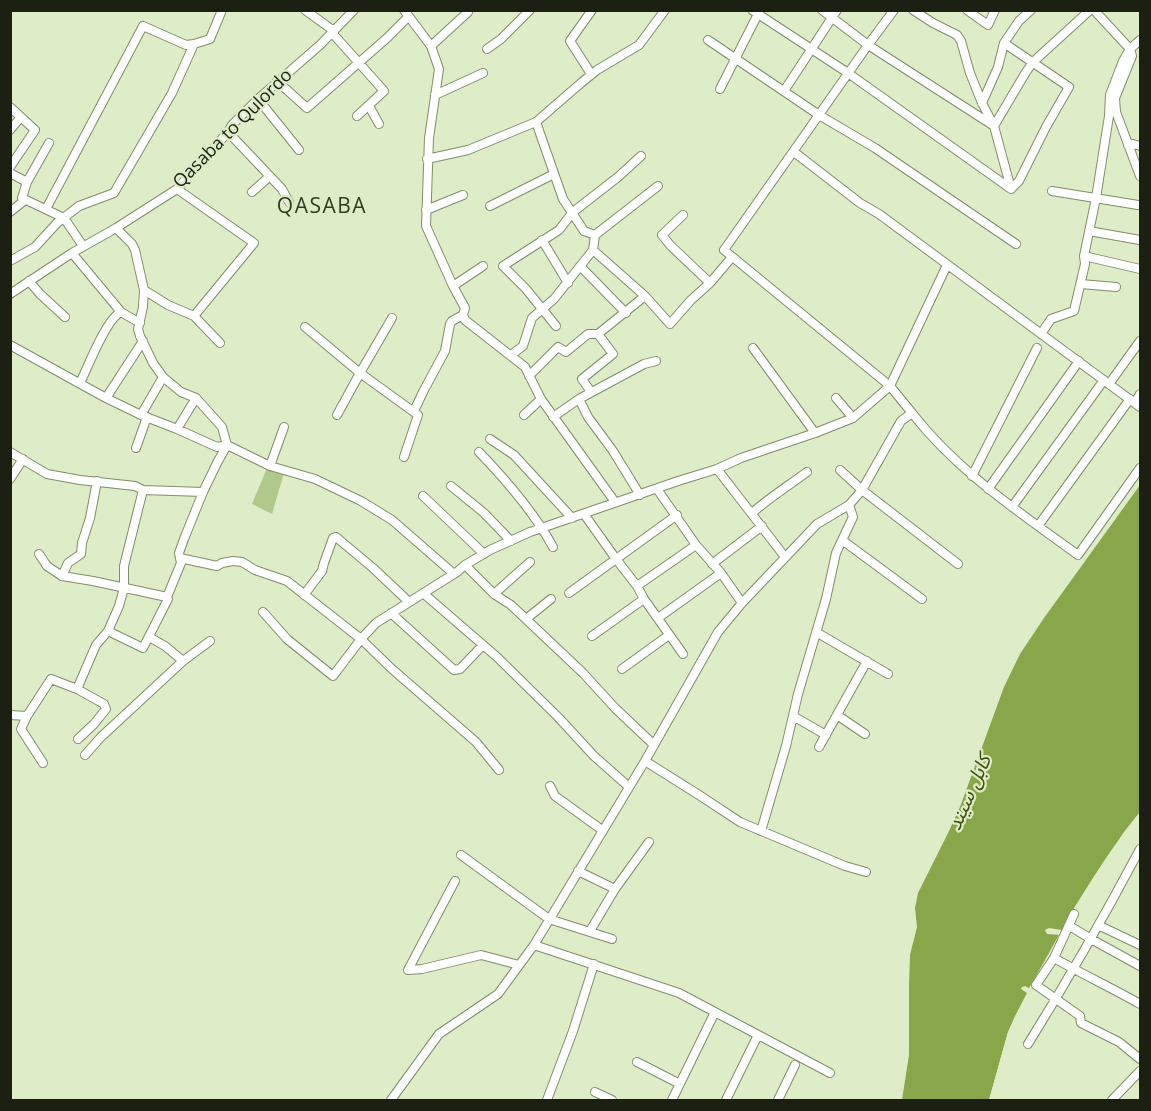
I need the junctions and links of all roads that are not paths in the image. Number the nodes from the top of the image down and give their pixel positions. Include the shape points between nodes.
1 (222, 10) edge
2 (305, 10) edge
3 (354, 10) edge
4 (467, 10) edge
5 (530, 10) edge
6 (592, 10) edge
7 (665, 10) edge
8 (822, 10) edge
9 (894, 10) edge
10 (914, 10) edge
11 (967, 10) edge
12 (995, 10) edge
13 (1031, 10) edge
14 (1092, 10) edge
15 (757, 12) edge
16 (406, 14) edge
17 (835, 14) edge
18 (334, 31) junction
19 (708, 40) dead end
20 (1140, 40) edge
21 (1004, 43) junction
22 (194, 44) junction
23 (868, 45) junction
24 (431, 46) junction
25 (1130, 49) junction
26 (487, 50) dead end
27 (812, 50) junction
28 (735, 58) junction
29 (1033, 62) junction
30 (359, 63) junction
31 (483, 73) dead end
32 (848, 73) junction
33 (591, 74) junction
34 (277, 81) junction
35 (720, 88) dead end
36 (784, 92) junction
37 (435, 95) junction
38 (258, 99) junction
39 (982, 103) junction
40 (369, 106) junction
41 (10, 107) edge
42 (819, 115) junction
43 (357, 116) dead end
44 (21, 117) junction
45 (536, 122) junction
46 (379, 124) dead end
47 (994, 126) junction
48 (10, 130) edge
49 (228, 132) junction
50 (49, 143) dead end
51 (1128, 145) junction
52 (1140, 146) edge
53 (298, 150) dead end
54 (794, 152) junction
55 (641, 156) dead end
56 (428, 159) junction
57 (10, 167) edge
58 (10, 173) edge
59 (554, 174) junction
60 (270, 176) junction
61 (1140, 176) edge
62 (27, 183) junction
63 (658, 186) dead end
64 (177, 189) junction
65 (1011, 189) junction
66 (1052, 191) dead end
67 (252, 192) dead end
68 (462, 195) dead end
69 (1096, 198) junction
70 (25, 200) junction
71 (289, 202) dead end
72 (1138, 205) dead end
73 (490, 206) dead end
74 (46, 209) junction
75 (426, 210) junction
76 (10, 212) edge
77 (573, 212) junction
78 (683, 215) dead end
79 (64, 218) junction
80 (116, 228) junction
81 (1089, 231) junction
82 (595, 235) junction
83 (542, 240) junction
84 (1140, 240) edge
85 (1016, 244) dead end
86 (83, 246) junction
87 (594, 250) junction
88 (72, 253) junction
89 (1084, 256) junction
90 (732, 257) junction
91 (10, 261) edge
92 (947, 265) junction
93 (483, 266) dead end
94 (580, 266) junction
95 (1140, 269) edge
96 (29, 280) junction
97 (568, 283) junction
98 (710, 283) junction
99 (1081, 284) junction
100 (453, 286) junction
101 (1116, 288) dead end
102 (144, 290) junction
103 (10, 294) edge
104 (645, 296) junction
105 (543, 309) junction
106 (121, 312) junction
107 (626, 313) junction
108 (463, 315) junction
109 (194, 316) junction
110 (65, 317) dead end
111 (392, 318) dead end
112 (140, 323) junction
113 (556, 326) dead end
114 (305, 327) dead end
115 (598, 334) junction
116 (1041, 334) junction
117 (143, 341) junction
118 (1140, 341) edge
119 (220, 343) dead end
120 (10, 345) edge
121 (753, 348) dead end
122 (1037, 348) dead end
123 (511, 355) junction
124 (656, 361) dead end
125 (1079, 361) junction
126 (360, 373) junction
127 (529, 376) junction
128 (164, 377) junction
129 (1107, 382) junction
130 (80, 383) junction
131 (890, 386) junction
132 (591, 392) junction
133 (1140, 394) edge
134 (106, 398) junction
135 (196, 398) junction
136 (836, 398) dead end
137 (541, 399) junction
138 (579, 399) junction
139 (1135, 403) edge
140 (414, 411) junction
141 (912, 413) junction
142 (338, 415) dead end
143 (524, 415) dead end
144 (144, 416) junction
145 (553, 417) junction
146 (853, 418) junction
147 (284, 427) dead end
148 (177, 429) junction
149 (815, 433) junction
150 (490, 439) dead end
151 (227, 445) junction
152 (136, 448) dead end
153 (10, 452) edge
154 (479, 452) dead end
155 (404, 457) dead end
156 (23, 459) junction
157 (270, 466) junction
158 (1140, 468) edge
159 (717, 469) junction
160 (840, 470) dead end
161 (807, 472) dead end
162 (972, 476) junction
163 (10, 479) edge
164 (97, 481) junction
165 (451, 486) dead end
166 (657, 489) junction
167 (988, 489) junction
168 (143, 490) junction
169 (862, 490) junction
170 (203, 492) junction
171 (639, 495) junction
172 (423, 496) dead end
173 (615, 502) junction
174 (849, 505) junction
175 (1012, 507) junction
176 (752, 513) junction
177 (584, 514) junction
178 (676, 515) junction
179 (572, 518) junction
180 (762, 526) junction
181 (1038, 526) junction
182 (543, 528) junction
183 (842, 540) junction
184 (511, 541) junction
185 (696, 545) junction
186 (553, 547) dead end
187 (39, 554) dead end
188 (484, 554) junction
189 (785, 557) junction
190 (180, 558) junction
191 (616, 559) junction
192 (530, 562) dead end
193 (712, 564) junction
194 (958, 564) dead end
195 (465, 565) junction
196 (721, 573) junction
197 (453, 574) junction
198 (62, 576) junction
199 (637, 586) junction
200 (124, 588) junction
201 (423, 593) junction
202 (569, 593) dead end
203 (494, 594) junction
204 (304, 595) junction
205 (167, 597) junction
206 (551, 599) dead end
207 (644, 599) junction
208 (922, 599) dead end
209 (409, 602) junction
210 (742, 603) junction
211 (263, 612) dead end
212 (391, 613) junction
213 (658, 618) junction
214 (526, 619) junction
215 (108, 631) junction
216 (816, 632) junction
217 (669, 635) junction
218 (592, 636) dead end
219 (149, 637) junction
220 (361, 639) junction
221 (210, 641) dead end
222 (483, 645) junction
223 (683, 654) dead end
224 (183, 661) junction
225 (867, 661) junction
226 (622, 669) dead end
227 (888, 674) dead end
228 (77, 689) junction
229 (10, 715) edge
230 (837, 715) junction
231 (27, 716) junction
232 (793, 716) junction
233 (865, 734) dead end
234 (826, 735) junction
235 (78, 739) dead end
236 (654, 744) junction
237 (819, 747) dead end
238 (85, 755) dead end
239 (645, 761) junction
240 (43, 763) dead end
241 (499, 770) dead end
242 (550, 786) dead end
243 (628, 787) junction
244 (603, 830) junction
245 (760, 831) junction
246 (649, 842) dead end
247 (1140, 849) edge
248 (462, 855) dead end
249 (578, 871) junction
250 (866, 872) dead end
251 (455, 881) dead end
252 (615, 890) junction
253 (1074, 914) dead end
254 (549, 919) junction
255 (1100, 926) junction
256 (1073, 928) dead end
257 (590, 931) junction
258 (612, 939) dead end
259 (1091, 939) junction
260 (534, 945) junction
261 (1140, 945) edge
262 (1054, 958) junction
263 (594, 964) junction
264 (519, 965) junction
265 (1140, 966) edge
266 (1074, 969) junction
267 (1056, 999) junction
268 (1140, 1004) edge
269 (715, 1012) junction
270 (758, 1035) junction
271 (1028, 1044) dead end
272 (1140, 1059) edge
273 (637, 1062) dead end
274 (795, 1065) dead end
275 (1140, 1071) edge
276 (830, 1073) dead end
277 (680, 1084) junction
278 (599, 1096) edge
279 (391, 1101) edge
280 (547, 1101) edge
281 (612, 1101) edge
282 (672, 1101) edge
283 (726, 1101) edge
284 (778, 1101) edge
285 (1112, 1101) edge

1 - 22 street via 210,39
2 - 18 street
3 - 18 street, Qasaba to Qulordo
4 - 24 street
5 - 26 street
6 - 33 street via 570,41
7 - 33 street via 639,45
8 - 17 street
9 - 23 street
10 - 39 street via 961,41
11 - 12 street via 988,25
13 - 21 street
14 - 25 street
14 - 29 street
15 - 27 street
15 - 28 street
16 - 24 street
16 - 30 street
17 - 23 street
17 - 27 street
18 - 30 street
18 - 34 street, Qasaba to Qulordo
19 - 28 street
20 - 25 street
21 - 29 street
21 - 39 street
22 - 74 street via 186,45 143,27
22 - 79 street via 172,93 114,193 79,206
23 - 32 street
23 - 47 street
24 - 37 street via 439,69
25 - 51 street via 1132,56 1115,98
25 - 69 street via 1110,95
27 - 32 street
27 - 36 street
28 - 35 street
28 - 36 street
29 - 47 street
29 - 65 street via 1069,87
30 - 34 street via 307,108
30 - 40 street via 384,91
31 - 37 street
32 - 42 street
32 - 65 street
33 - 45 street
34 - 38 street, Qasaba to Qulordo
36 - 42 street
37 - 56 street
38 - 49 street, Qasaba to Qulordo
38 - 53 street
39 - 47 street
40 - 43 street
40 - 46 street
41 - 44 street
42 - 54 street
42 - 85 street via 875,148
44 - 48 street
44 - 57 street via 35,130
45 - 56 street via 468,150
45 - 59 street
47 - 65 street
49 - 60 street
49 - 64 street, Qasaba to Qulordo
50 - 62 street
51 - 52 street
51 - 61 street
54 - 90 street via 724,250
54 - 92 street
55 - 77 street
56 - 75 street
58 - 62 street
59 - 73 street
59 - 77 street via 563,199
60 - 67 street
60 - 71 street
62 - 70 street via 22,195
63 - 82 street
64 - 80 street, Qasaba to Qulordo
64 - 109 street via 254,243
66 - 69 street
68 - 75 street
69 - 72 street
69 - 81 street
70 - 74 street
70 - 76 street
74 - 79 street
75 - 100 street via 426,226
77 - 82 street via 584,231
77 - 83 street via 559,230
78 - 98 street via 662,235
79 - 86 street
79 - 91 street via 35,247
80 - 86 street, Qasaba to Qulordo
80 - 102 street via 132,244
81 - 84 street
81 - 89 street
82 - 87 street
83 - 97 street
83 - 105 street via 503,266
86 - 88 street, Qasaba to Qulordo
87 - 94 street
87 - 104 street
88 - 96 street, Qasaba to Qulordo
88 - 106 street
89 - 95 street
89 - 99 street
90 - 98 street
90 - 131 street
92 - 116 street
92 - 131 street
93 - 100 street
94 - 97 street
94 - 107 street
96 - 103 street, Qasaba to Qulordo
96 - 110 street
97 - 105 street
98 - 104 street via 670,324
99 - 101 street
99 - 116 street via 1074,311 1051,319
100 - 108 street via 465,308
102 - 109 street
102 - 112 street
104 - 107 street
105 - 113 street
105 - 123 street via 532,318 523,346
106 - 112 street
106 - 130 street via 103,334
107 - 115 street
108 - 123 street via 465,321
108 - 140 street via 450,324 445,351
109 - 119 street
111 - 126 street
112 - 117 street
114 - 126 street
115 - 127 street via 588,334 566,352 558,347
115 - 132 street via 613,354 582,379
116 - 125 street
117 - 128 street
117 - 134 street
118 - 129 street
120 - 130 street
121 - 149 street
122 - 162 street
123 - 127 street
124 - 132 street
125 - 129 street
125 - 167 street
126 - 140 street
126 - 142 street
127 - 137 street
128 - 135 street via 181,392
128 - 144 street
129 - 139 street
129 - 175 street
130 - 134 street
131 - 141 street
131 - 146 street
132 - 138 street
133 - 139 street
134 - 144 street
135 - 148 street
135 - 151 street via 222,427
136 - 146 street
137 - 143 street
137 - 145 street
138 - 145 street
138 - 171 street
139 - 181 street
140 - 155 street via 419,416
141 - 162 street
141 - 169 street via 901,421
144 - 148 street
144 - 152 street
145 - 173 street
146 - 149 street
147 - 157 street
148 - 151 street via 217,447
149 - 159 street
150 - 179 street via 514,455
151 - 157 street
151 - 170 street
153 - 156 street
154 - 182 street
156 - 163 street
156 - 164 street via 47,474
157 - 197 street via 315,479 361,501 392,520
158 - 181 street via 1077,555
159 - 166 street
159 - 176 street
160 - 169 street
161 - 176 street
162 - 167 street
164 - 168 street
164 - 198 street via 81,554 68,563
165 - 184 street
166 - 171 street
166 - 178 street
167 - 175 street
168 - 170 street
168 - 200 street via 124,566
169 - 174 street
169 - 194 street
170 - 190 street
171 - 173 street
172 - 188 street
173 - 177 street
174 - 183 street via 853,517
174 - 189 street via 817,524
175 - 181 street
176 - 180 street
177 - 179 street
177 - 191 street
178 - 185 street
178 - 191 street
179 - 182 street
180 - 189 street
180 - 193 street
182 - 184 street
182 - 186 street
183 - 208 street
183 - 216 street
184 - 188 street
185 - 193 street
185 - 199 street
187 - 198 street via 47,566
188 - 195 street
189 - 210 street
190 - 204 street via 218,566 242,562 287,581
190 - 205 street
191 - 199 street
191 - 202 street
192 - 203 street
193 - 196 street
195 - 197 street
195 - 203 street
196 - 210 street
196 - 213 street
197 - 201 street
198 - 200 street
199 - 207 street
200 - 205 street
200 - 215 street
201 - 209 street
201 - 222 street
203 - 214 street
204 - 209 street via 322,571 336,537
204 - 220 street
205 - 219 street
206 - 214 street
207 - 213 street
207 - 218 street
209 - 212 street
210 - 236 street via 718,632
211 - 220 street via 287,639 333,676
212 - 220 street
212 - 222 street via 454,670 460,669
213 - 217 street
214 - 236 street
215 - 219 street via 143,648
215 - 228 street via 96,645
216 - 225 street
216 - 232 street
217 - 223 street
217 - 226 street
219 - 224 street
220 - 241 street via 476,742
221 - 224 street
222 - 243 street
224 - 238 street
225 - 227 street
225 - 230 street
228 - 231 street via 51,679
228 - 235 street via 106,709
229 - 231 street
230 - 233 street
230 - 234 street
231 - 240 street via 21,729
232 - 234 street
232 - 245 street
234 - 237 street
236 - 239 street
239 - 243 street
239 - 245 street
242 - 244 street via 555,796
243 - 244 street
244 - 249 street
245 - 250 street
246 - 252 street
247 - 255 street
248 - 254 street
249 - 252 street
249 - 254 street
251 - 264 street via 408,969 481,955
252 - 257 street
253 - 262 street
254 - 257 street
254 - 260 street
255 - 259 street
255 - 261 street
256 - 259 street
257 - 258 street
259 - 265 street
259 - 266 street
260 - 263 street
260 - 264 street
262 - 266 street
262 - 267 street via 1036,985
263 - 269 street via 679,993
263 - 280 street
264 - 279 street via 498,994 439,1034
266 - 267 street
266 - 268 street
267 - 271 street
267 - 272 street via 1080,1016 1082,1023 1119,1042
269 - 270 street
269 - 277 street
270 - 276 street
270 - 283 street
273 - 277 street
274 - 284 street
275 - 285 street
277 - 282 street
278 - 281 street

